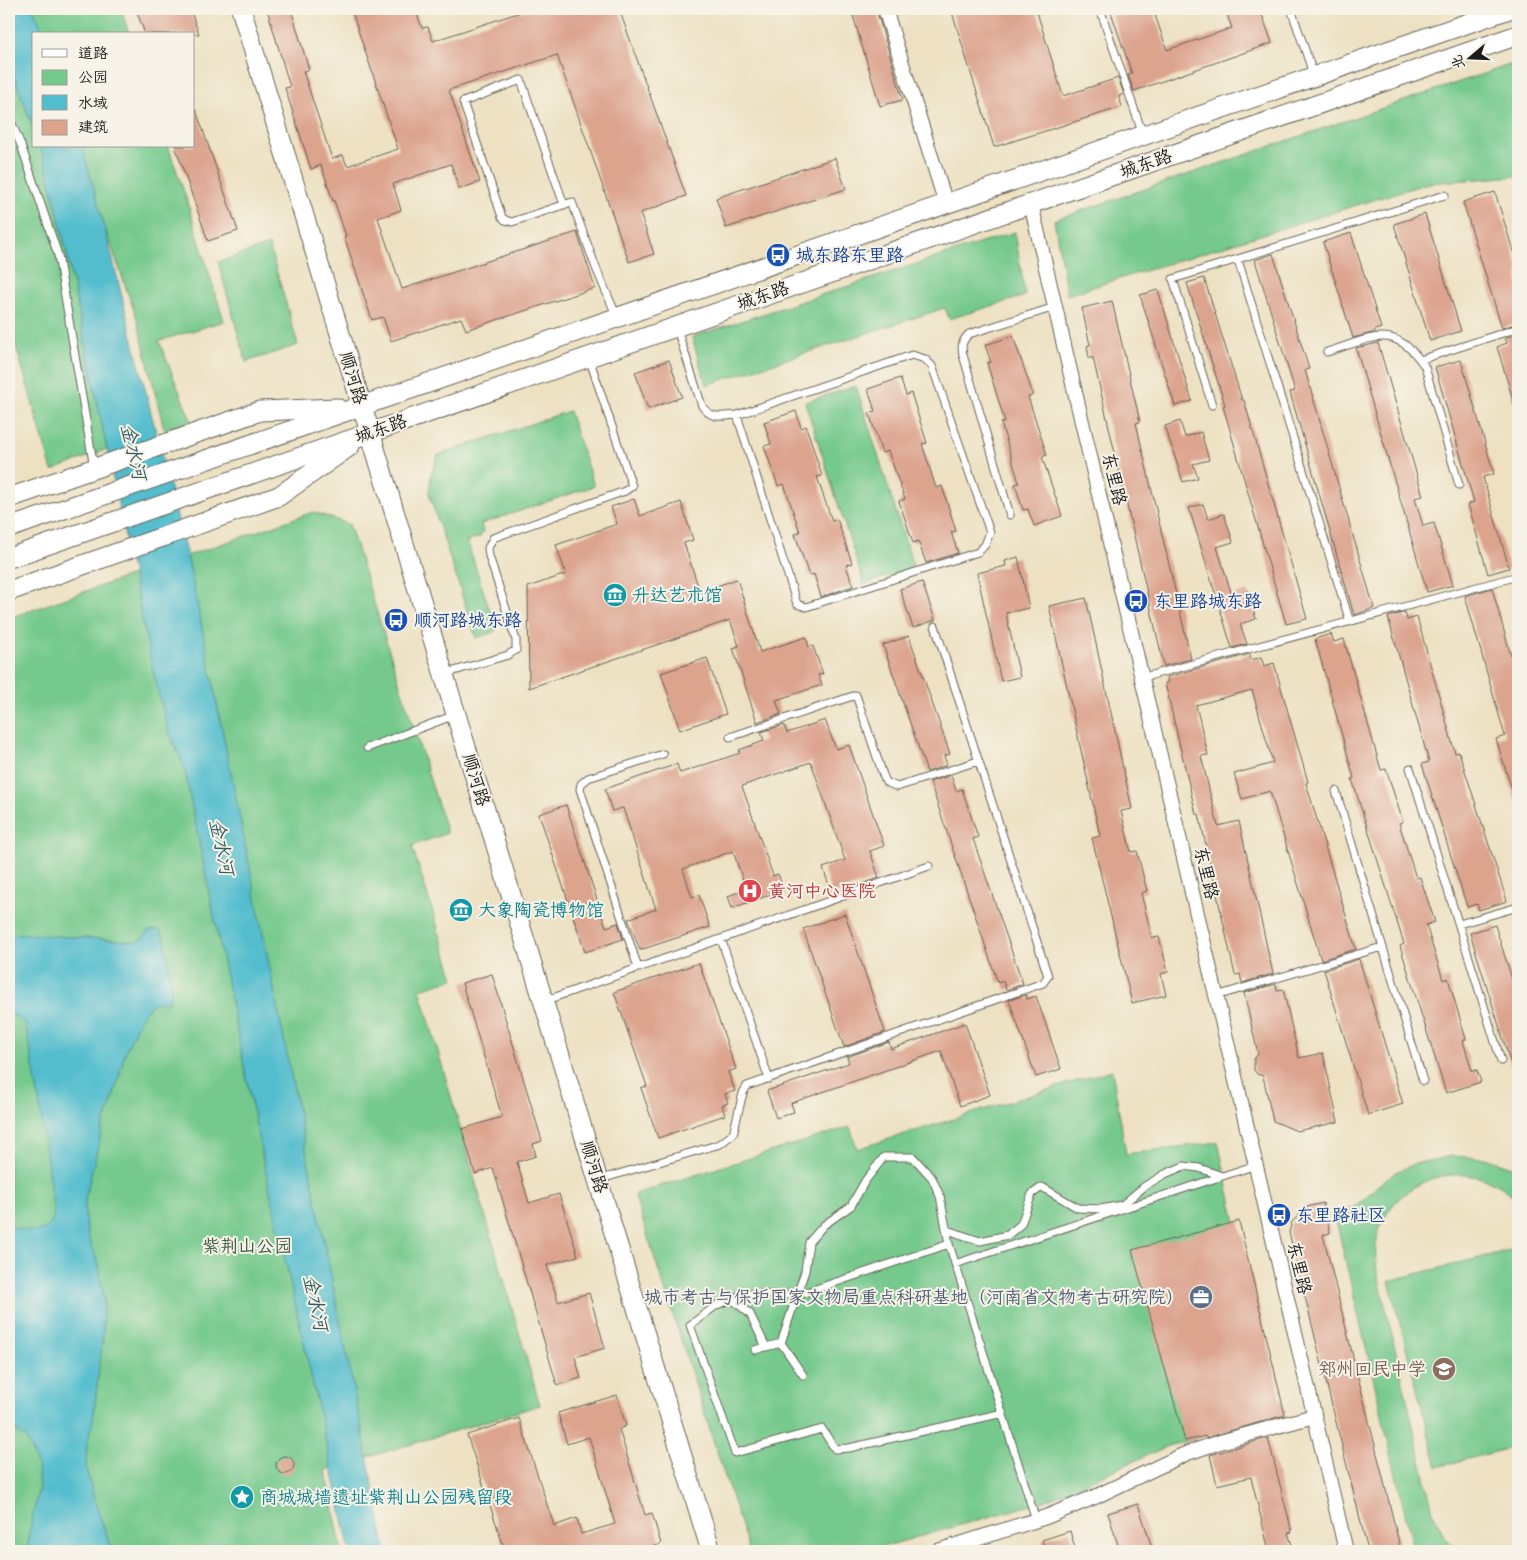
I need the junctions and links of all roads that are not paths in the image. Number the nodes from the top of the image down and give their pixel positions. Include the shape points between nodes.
1 (241, 9) edge
2 (885, 9) edge
3 (1100, 9) edge
4 (1291, 9) edge
5 (1509, 9) edge
6 (1518, 36) edge
7 (1314, 76) junction
8 (9, 117) edge
9 (1143, 135) junction
10 (1445, 195) dead end
11 (946, 204) junction
12 (1031, 204) junction
13 (564, 205) junction
14 (1238, 260) junction
15 (1055, 307) junction
16 (617, 317) junction
17 (676, 327) junction
18 (1518, 328) edge
19 (1327, 352) dead end
20 (589, 357) junction
21 (1420, 360) junction
22 (1212, 405) dead end
23 (360, 406) junction
24 (736, 415) junction
25 (370, 432) junction
26 (94, 469) junction
27 (1459, 485) dead end
28 (9, 498) edge
29 (1010, 516) dead end
30 (9, 528) edge
31 (9, 558) edge
32 (1518, 576) edge
33 (9, 591) edge
34 (1350, 622) junction
35 (935, 626) dead end
36 (443, 674) junction
37 (1141, 678) junction
38 (456, 715) junction
39 (730, 737) dead end
40 (367, 748) dead end
41 (663, 754) dead end
42 (978, 761) junction
43 (1410, 768) dead end
44 (1336, 791) dead end
45 (929, 866) dead end
46 (1518, 907) edge
47 (1458, 924) junction
48 (721, 939) junction
49 (1382, 947) junction
50 (638, 968) junction
51 (1216, 996) junction
52 (543, 1002) junction
53 (1501, 1061) dead end
54 (769, 1079) junction
55 (1422, 1081) dead end
56 (1256, 1165) junction
57 (1222, 1176) junction
58 (597, 1180) junction
59 (947, 1230) junction
60 (949, 1244) junction
61 (955, 1264) junction
62 (798, 1295) junction
63 (732, 1299) junction
64 (781, 1343) junction
65 (766, 1347) junction
66 (756, 1350) dead end
67 (803, 1375) dead end
68 (1003, 1413) junction
69 (1314, 1416) junction
70 (1036, 1520) junction
71 (711, 1551) edge
72 (938, 1551) edge
73 (1346, 1551) edge

1 - 23 main road, 顺河路
2 - 11 street
3 - 9 lane
4 - 7 lane
5 - 7 main road, 城东路
6 - 12 main road, 城东路
7 - 9 main road, 城东路
8 - 26 lane via 58,255
9 - 11 main road, 城东路
10 - 14 lane
11 - 16 main road, 城东路
12 - 15 street, 东里路
12 - 17 main road, 城东路
13 - 13 lane via 521,80 463,102 502,217 512,222
13 - 16 lane via 572,202
14 - 22 lane via 1173,279
14 - 34 lane
15 - 29 lane via 969,334 963,340 963,355
15 - 37 street, 东里路
16 - 23 main road, 城东路
17 - 20 main road, 城东路
17 - 24 lane via 702,406 715,417
18 - 21 lane
19 - 21 lane via 1380,336 1399,340
20 - 25 main road, 城东路
20 - 36 lane via 632,486 626,491 493,538 488,548 489,556 516,640 516,650
21 - 27 lane via 1425,367
23 - 25 main road, 顺河路
23 - 26 main road via 260,411
23 - 30 main road, 城东路
24 - 24 lane via 797,604 806,607 857,591 978,552 986,544 990,532 932,366 925,359 912,355
25 - 31 main road, 城东路
25 - 33 main road via 280,496
25 - 36 main road, 顺河路
26 - 28 main road
32 - 34 lane
34 - 37 lane
35 - 42 lane
36 - 38 main road, 顺河路
37 - 51 street, 东里路
38 - 40 lane
38 - 52 main road, 顺河路
39 - 42 lane via 856,695 886,782 898,787
41 - 50 lane via 588,778 580,789
42 - 54 lane via 1048,976 1042,983
43 - 47 lane
44 - 49 lane
45 - 48 lane
46 - 47 lane
47 - 53 lane
48 - 50 lane
48 - 54 lane
49 - 51 lane
49 - 55 lane
50 - 52 lane
51 - 56 street, 东里路
52 - 58 main road, 顺河路
54 - 58 lane via 747,1086 734,1134 720,1144
56 - 57 lane
56 - 69 street, 东里路
57 - 59 lane via 1184,1166 1145,1186 1122,1204 1101,1209 1078,1208 1042,1187 1032,1194 1021,1224 1008,1235 980,1240
57 - 61 lane
58 - 71 main road, 顺河路
59 - 60 lane
59 - 62 lane via 940,1196 932,1178 913,1157 884,1158 865,1181 851,1206 824,1224 809,1242
60 - 61 lane
60 - 62 lane
61 - 68 lane
62 - 63 lane via 744,1294
62 - 64 lane
63 - 65 lane via 750,1314
63 - 68 lane via 717,1305 690,1325 735,1453 822,1429 835,1449 849,1448
64 - 65 lane
64 - 67 lane
65 - 66 lane
68 - 70 lane
69 - 70 street via 1185,1454 1097,1496
69 - 73 street, 东里路
70 - 72 street

